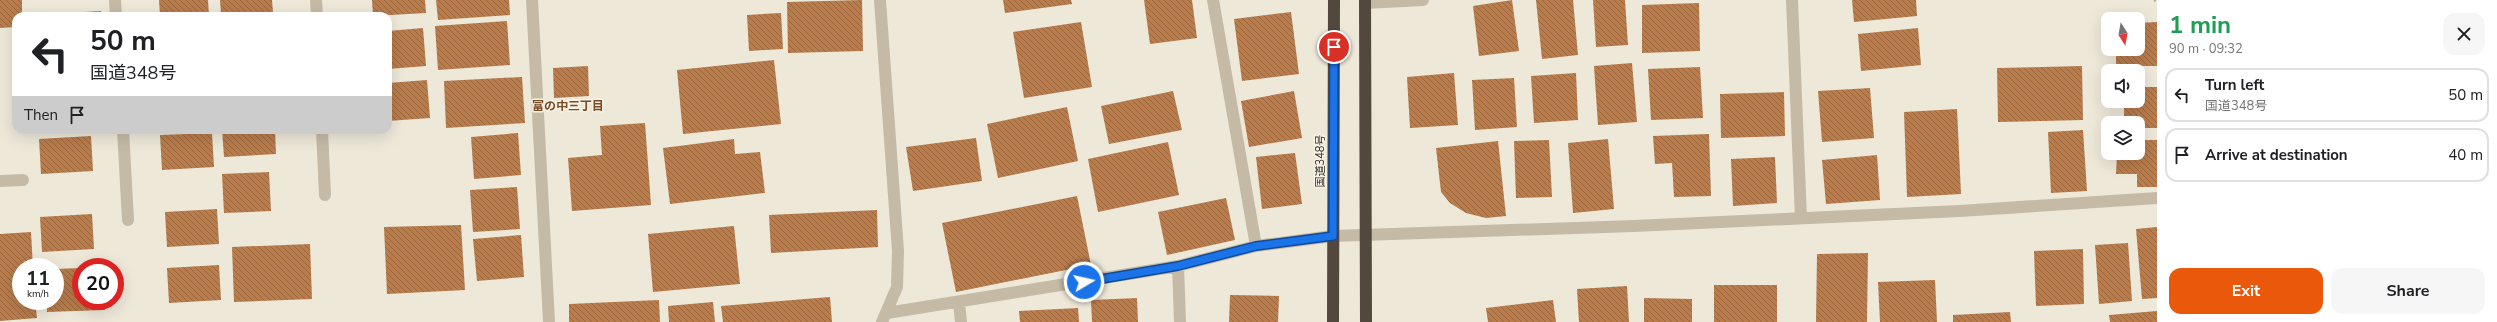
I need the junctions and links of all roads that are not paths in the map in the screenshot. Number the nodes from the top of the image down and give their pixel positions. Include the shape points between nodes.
1 (115, 0) edge
2 (316, 0) edge
3 (532, 0) edge
4 (880, 0) edge
5 (1213, 0) edge
6 (1334, 0) edge
7 (1423, 0) edge
8 (1792, 0) edge
9 (1365, 1) edge
10 (116, 12) edge
11 (317, 12) edge
12 (122, 134) edge
13 (322, 134) edge
14 (23, 180) dead end
15 (0, 181) edge
16 (325, 195) dead end
17 (2157, 198) edge
18 (1801, 218) junction
19 (128, 220) dead end
20 (1333, 236) junction
21 (1365, 236) junction
22 (1256, 246) junction
23 (1178, 266) junction
24 (959, 302) junction
25 (885, 317) edge
26 (549, 322) edge
27 (961, 322) edge
28 (1180, 322) edge
29 (1333, 322) edge
30 (1366, 322) edge

1 - 10 street
2 - 11 street
3 - 26 street
4 - 25 street via 898,250 896,287
5 - 22 street
6 - 20 highway, 国道348号
7 - 9 street
8 - 18 street
9 - 21 highway
12 - 19 street
13 - 16 street
14 - 15 street
17 - 18 street
18 - 21 street
20 - 21 street
20 - 22 street
20 - 29 highway, 国道348号
21 - 30 highway
22 - 23 street
23 - 24 street
23 - 28 street
24 - 25 street
24 - 27 street

